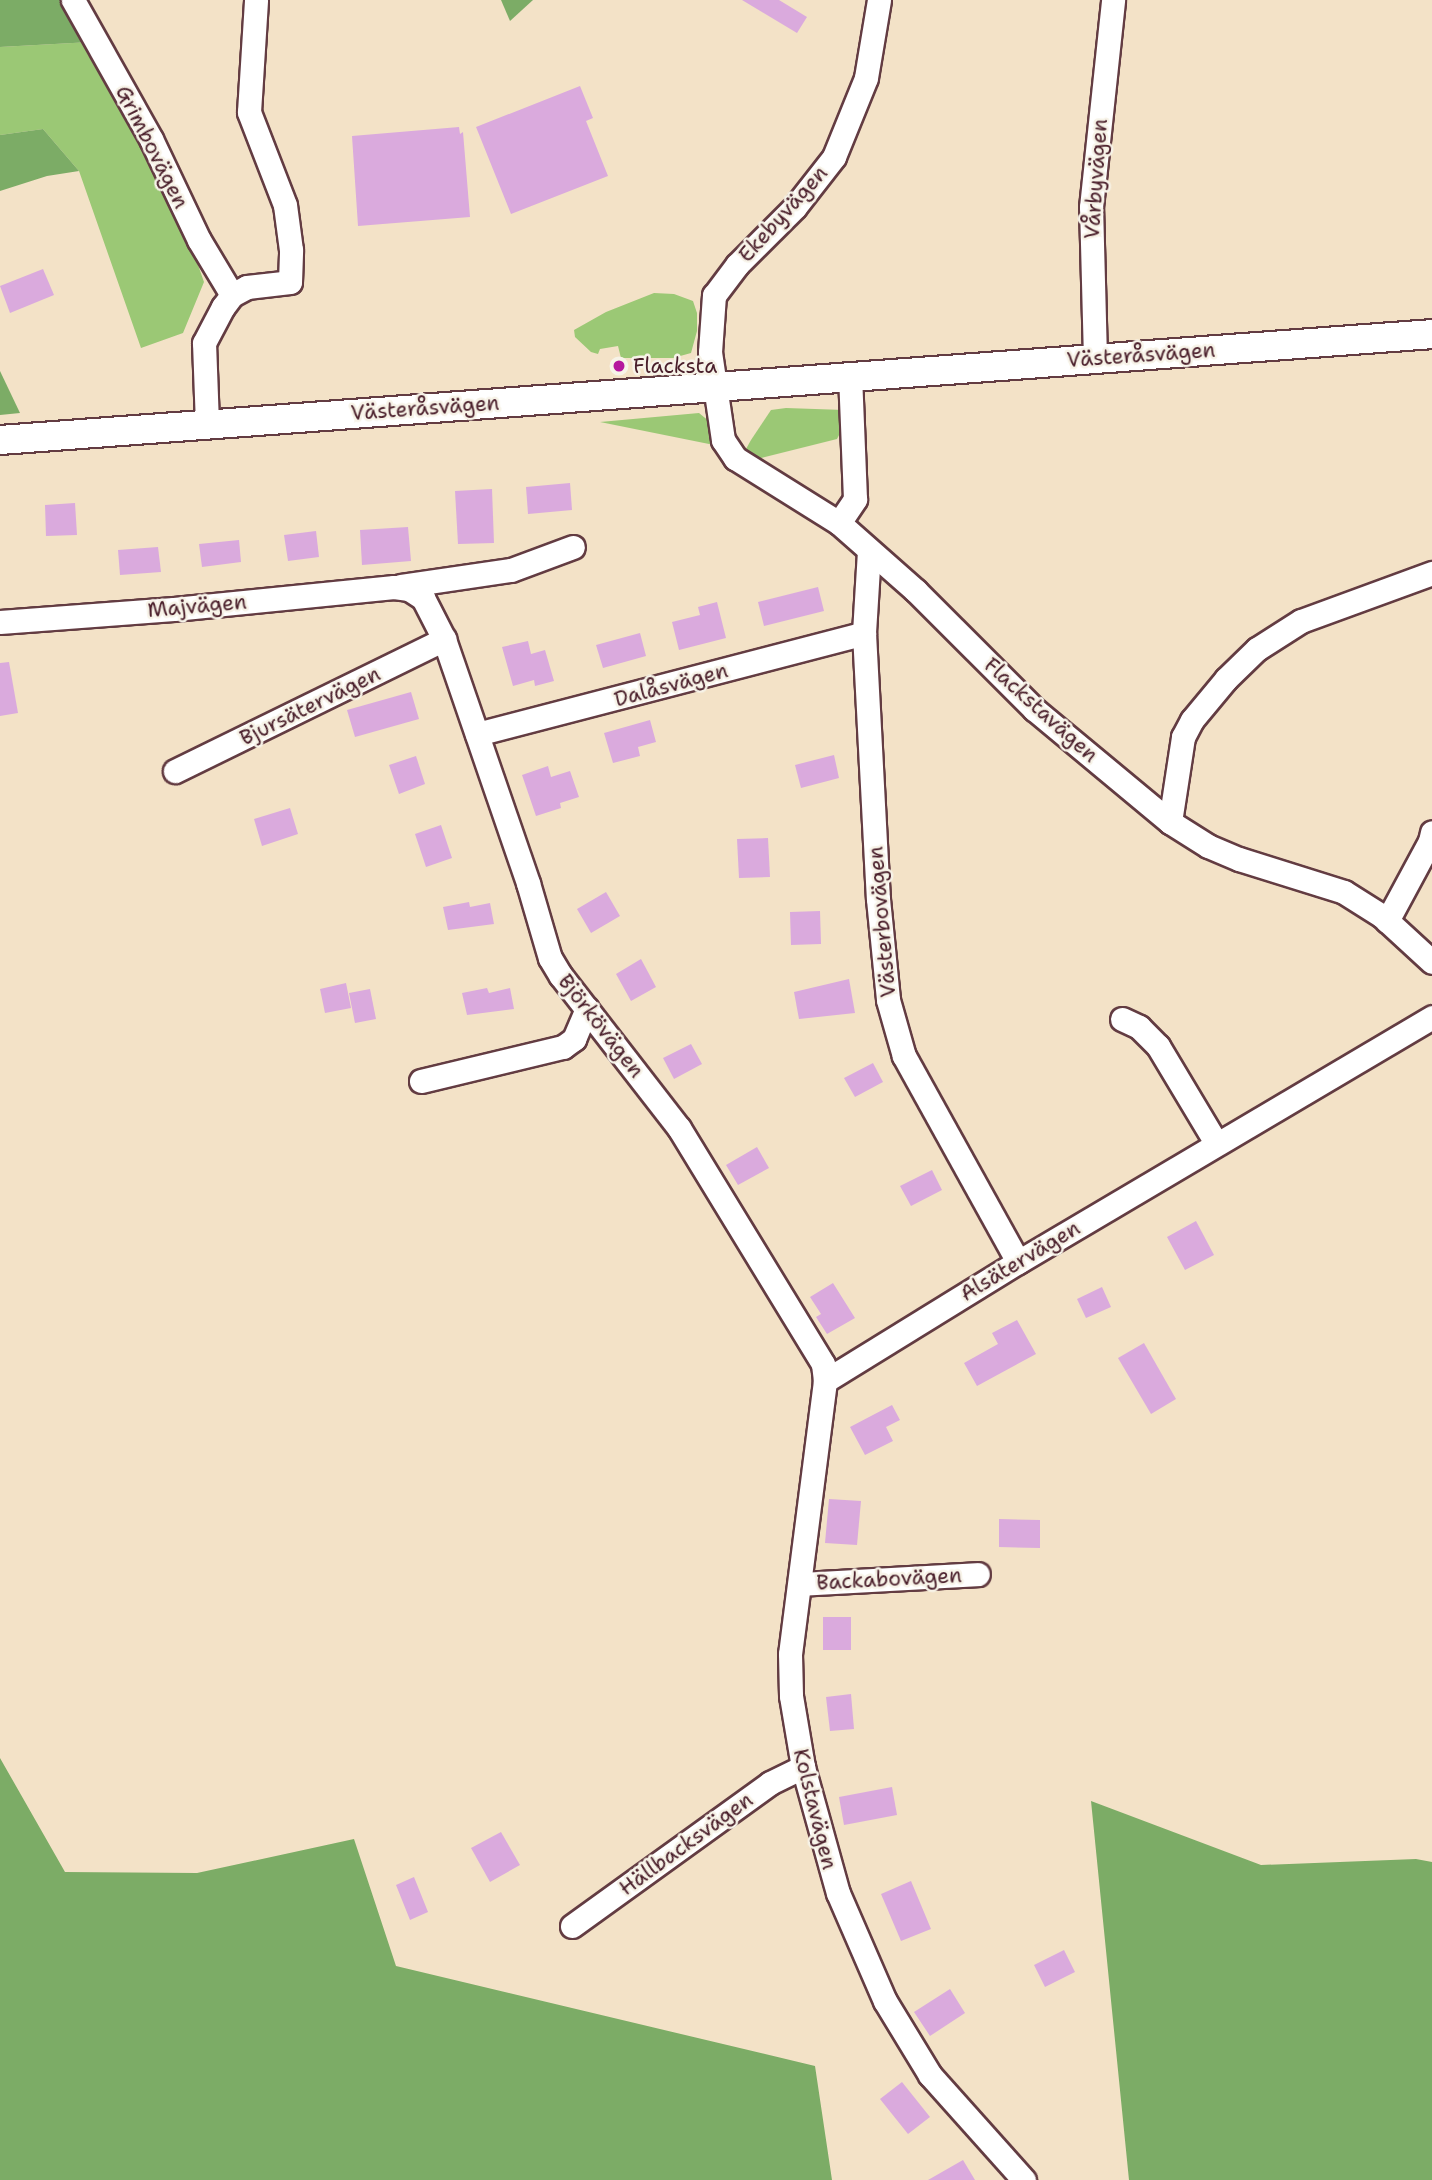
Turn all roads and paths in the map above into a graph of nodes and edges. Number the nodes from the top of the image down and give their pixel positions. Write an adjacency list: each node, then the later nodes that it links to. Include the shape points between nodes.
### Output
1 (73, 0): 5 (street, Grimbovägen)
2 (256, 0): 5 (street, via 249,112 285,205 290,282 247,287)
3 (879, 0): 9 (street, Ekebyvägen, via 866,78 834,157 714,295 710,352)
4 (1112, 0): 7 (street, Vårbyvägen, via 1091,207)
5 (232, 295): 10 (street, via 204,343)
6 (1432, 334): 7 (street, Västeråsvägen)
7 (1095, 358): 8 (street, Västeråsvägen)
8 (850, 376): 9 (street, Västeråsvägen); 12 (street, via 855,499)
9 (717, 387): 10 (street, Västeråsvägen); 12 (street, Flackstavägen, via 723,440 735,458)
10 (207, 424): 11 (street, Västeråsvägen)
11 (0, 440)
12 (839, 523): 14 (street, Flackstavägen)
13 (573, 547): 16 (street, Majvägen, via 511,570)
14 (869, 551): 18 (street, Västerbovägen); 22 (street, Flackstavägen, via 916,591 1034,709)
15 (1432, 573): 22 (street, via 1301,621 1257,649 1226,679 1183,737)
16 (394, 587): 17 (street, Majvägen); 19 (street, via 423,598)
17 (0, 622)
18 (864, 633): 20 (street, Dalåsvägen); 31 (street, Västerbovägen, via 877,899 888,1000 904,1056)
19 (444, 639): 20 (street, Björkövägen); 21 (street, Bjursätervägen)
20 (477, 734): 26 (street, Björkövägen, via 550,958)
21 (175, 771)
22 (1170, 822): 24 (street, Flackstavägen, via 1239,859 1344,892)
23 (1432, 832): 24 (street)
24 (1387, 921): 25 (street, Flackstavägen)
25 (1432, 962)
26 (587, 1009): 29 (street, via 574,1039 563,1046); 32 (street, Björkövägen, via 679,1128 823,1364)
27 (1432, 1017): 30 (street, Alsätervägen)
28 (1122, 1019): 30 (street, via 1139,1027 1158,1046)
29 (421, 1081)
30 (1216, 1143): 31 (street, Alsätervägen)
31 (1018, 1262): 32 (street, Alsätervägen)
32 (825, 1381): 34 (street, Kolstavägen)
33 (978, 1574): 34 (street, Backabovägen)
34 (800, 1584): 35 (street, Kolstavägen, via 789,1670)
35 (803, 1768): 36 (street, Hällbacksvägen, via 760,1791); 37 (street, Kolstavägen, via 838,1893 897,2023 930,2075)
36 (572, 1926)
37 (1024, 2180)

